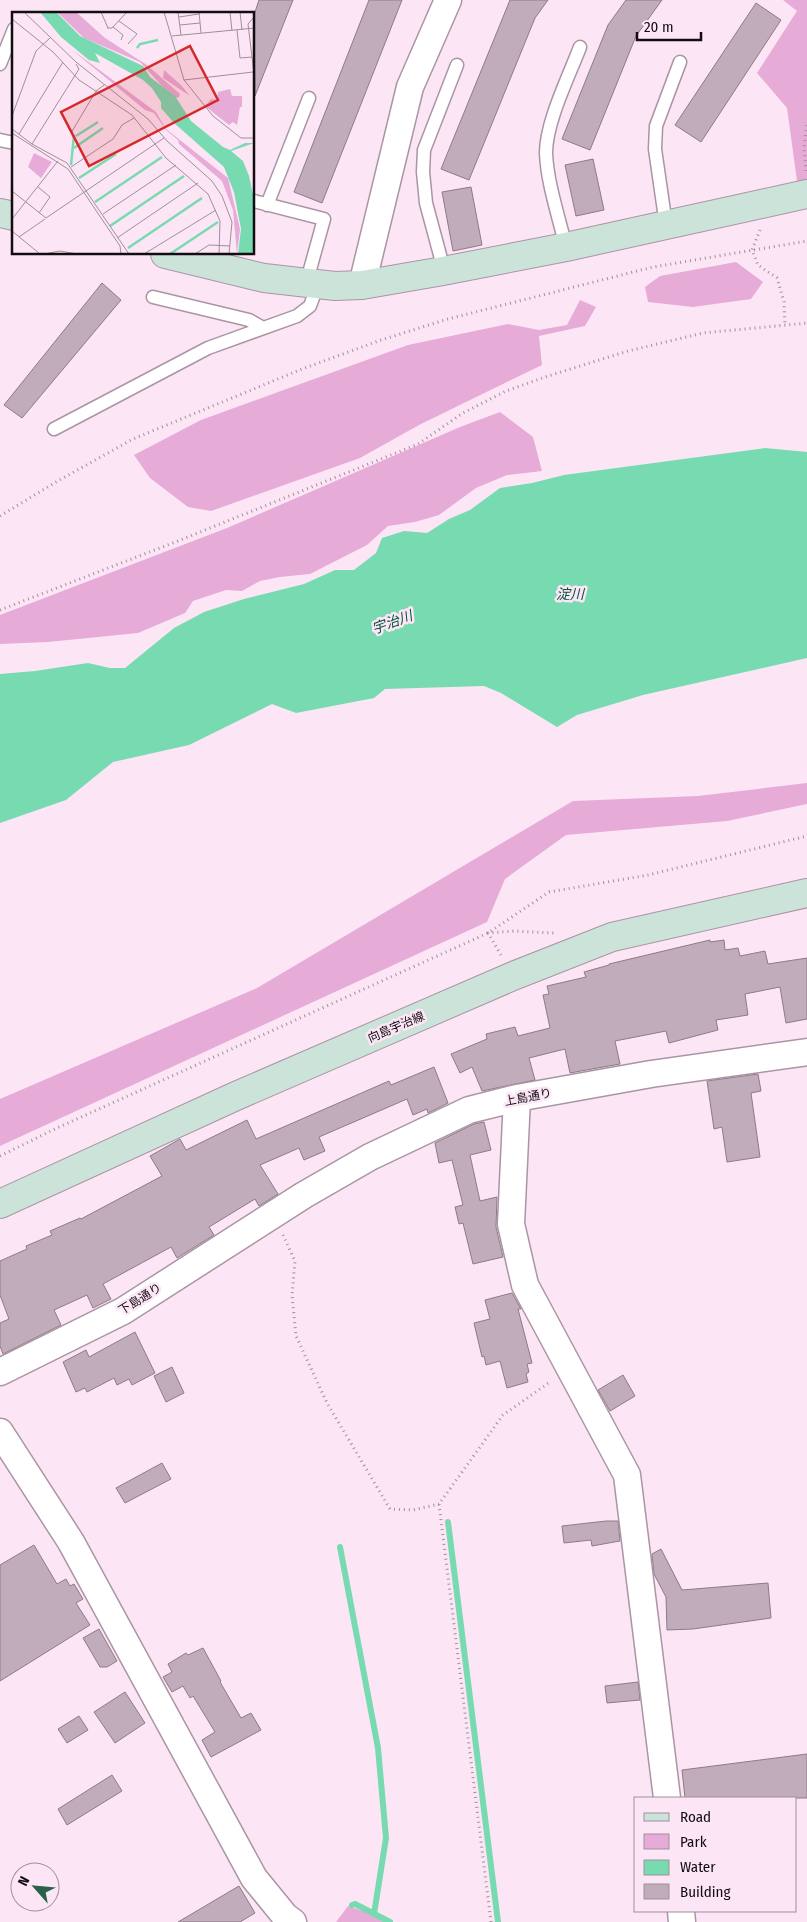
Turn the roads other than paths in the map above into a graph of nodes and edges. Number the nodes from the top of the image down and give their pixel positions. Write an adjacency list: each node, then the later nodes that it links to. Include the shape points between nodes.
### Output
1 (448, 0): 16 (street, via 410,87)
2 (12, 34): 5 (lane)
3 (580, 47): 12 (lane, via 552,120 546,152)
4 (680, 62): 11 (lane, via 656,126 654,149)
5 (0, 64)
6 (457, 65): 14 (lane, via 424,150 426,203)
7 (309, 98): 10 (lane)
8 (806, 186): 11 (main road, via 760,205)
9 (255, 201): 10 (lane)
10 (266, 204): 15 (lane, via 324,218)
11 (666, 225): 12 (main road)
12 (566, 247): 14 (main road)
13 (170, 255): 15 (main road, via 264,278)
14 (443, 272): 16 (main road)
15 (312, 284): 16 (main road); 18 (lane, via 310,306 296,316)
16 (362, 285)
17 (153, 297): 18 (lane, via 249,320)
18 (263, 328): 19 (lane, via 208,348)
19 (54, 429)
20 (807, 894): 23 (main road, 向島宇治線, via 612,937 513,976 245,1092)
21 (807, 1052): 22 (street, 上島通り, via 652,1074)
22 (517, 1098): 24 (street, 上島通り, via 468,1110 370,1157); 27 (street, via 511,1224 525,1285 627,1475)
23 (0, 1204)
24 (272, 1214): 25 (street, 下島通り, via 123,1310)
25 (0, 1372)
26 (0, 1432): 28 (street, via 71,1542 254,1878)
27 (667, 1797)
28 (293, 1922)

